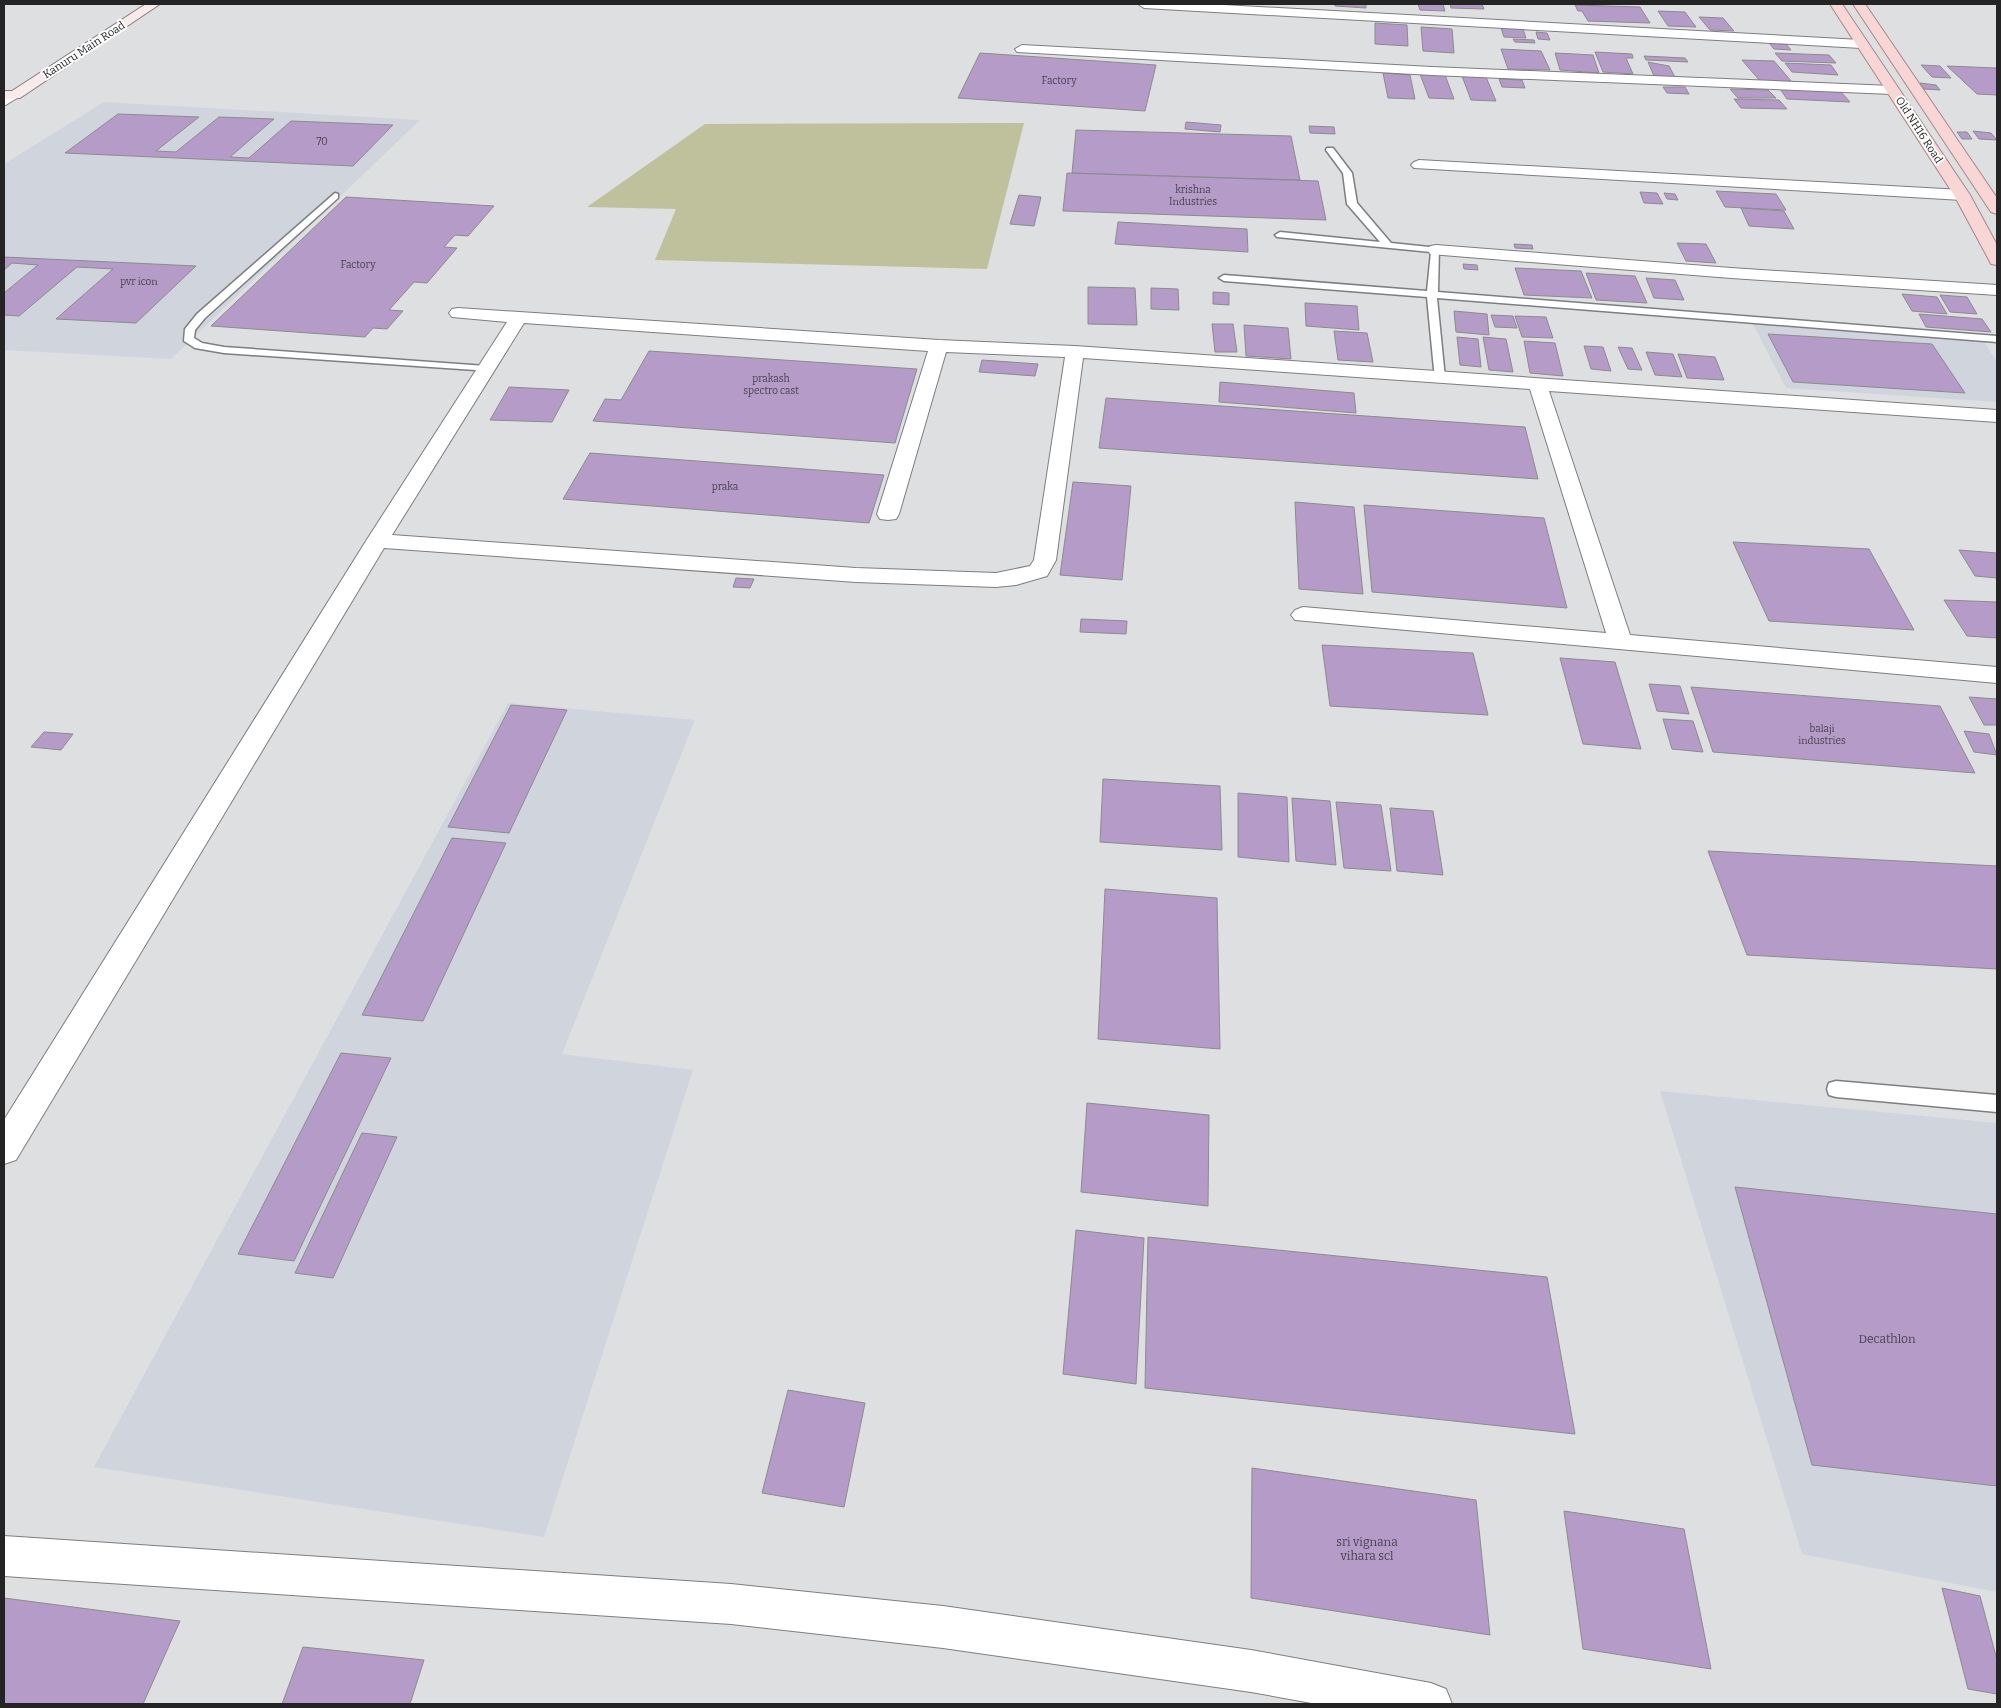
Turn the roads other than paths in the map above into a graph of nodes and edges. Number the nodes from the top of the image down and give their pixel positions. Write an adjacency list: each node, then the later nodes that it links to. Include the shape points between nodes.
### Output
1 (154, 4): 8 (main road, Kanuru Main Road)
2 (1144, 4): 5 (street)
3 (1836, 4): 5 (main road, Old NH16 Road)
4 (1859, 4): 13 (main road, Old NH16 Road)
5 (1861, 44): 7 (main road, Old NH16 Road)
6 (1022, 49): 7 (street, via 1432,71)
7 (1892, 90): 11 (main road, Old NH16 Road)
8 (8, 98)
9 (1330, 150): 15 (lane, via 1347,172 1352,204)
10 (1419, 165): 11 (street)
11 (1962, 195): 17 (main road, Old NH16 Road)
12 (335, 196): 26 (lane, via 201,316 190,329 188,339 200,346 224,350)
13 (1997, 209)
14 (1280, 234): 15 (lane)
15 (1387, 244): 16 (lane)
16 (1436, 250): 19 (street); 20 (lane)
17 (1997, 260)
18 (1224, 278): 20 (lane)
19 (1997, 290)
20 (1432, 296): 23 (lane); 27 (lane)
21 (458, 313): 22 (street)
22 (518, 317): 24 (street); 26 (street)
23 (1997, 339)
24 (939, 346): 25 (street); 30 (street)
25 (1075, 352): 27 (street); 31 (street, via 1045,560 1039,571 1028,575 996,580 856,576)
26 (486, 369): 31 (street)
27 (1439, 378): 28 (street)
28 (1538, 384): 29 (street); 33 (street)
29 (1997, 416)
30 (888, 514)
31 (378, 541): 37 (street)
32 (1303, 615): 33 (street)
33 (1621, 642): 34 (street)
34 (1997, 675)
35 (1836, 1089): 36 (lane)
36 (1997, 1104)
37 (4, 1148)
38 (4, 1556): 39 (street, via 731,1604 943,1627 1251,1670)
39 (1431, 1704)

